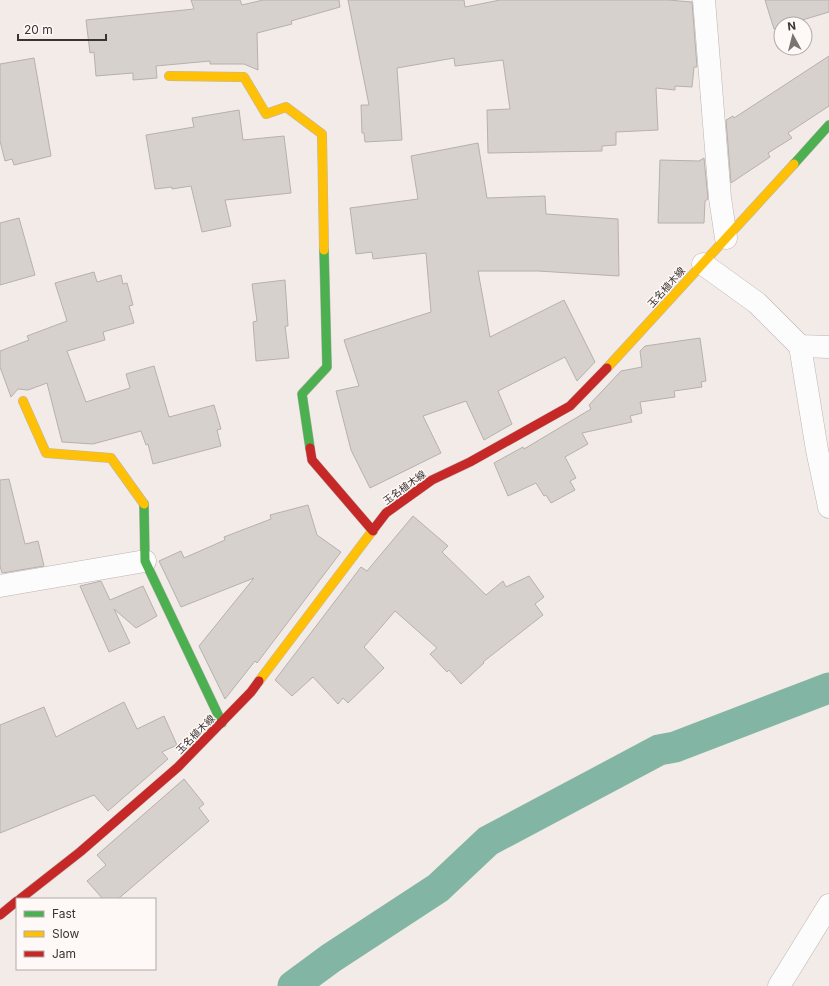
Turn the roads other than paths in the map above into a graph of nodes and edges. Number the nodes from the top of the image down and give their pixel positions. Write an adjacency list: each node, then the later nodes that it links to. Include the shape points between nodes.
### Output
1 (704, 0): 4 (street, via 720,198)
2 (169, 76): 10 (main road, via 244,77 266,114 286,107 322,134 327,367 302,394 312,460)
3 (829, 125): 4 (main road, 玉名植木線)
4 (726, 238): 5 (main road, 玉名植木線)
5 (703, 264): 6 (street, via 757,303); 10 (main road, 玉名植木線, via 570,406 470,462 432,480 386,513)
6 (800, 346): 7 (street); 9 (street)
7 (829, 347)
8 (23, 401): 11 (main road, via 46,453 111,458 115,463 144,503)
9 (829, 507)
10 (373, 531): 13 (main road, 玉名植木線, via 251,692)
11 (145, 561): 12 (street); 13 (main road)
12 (0, 586)
13 (222, 723): 14 (main road, 玉名植木線, via 178,767 80,852)
14 (21, 898)
15 (16, 902): 17 (main road)
16 (829, 905): 18 (street)
17 (0, 915)
18 (779, 986)

